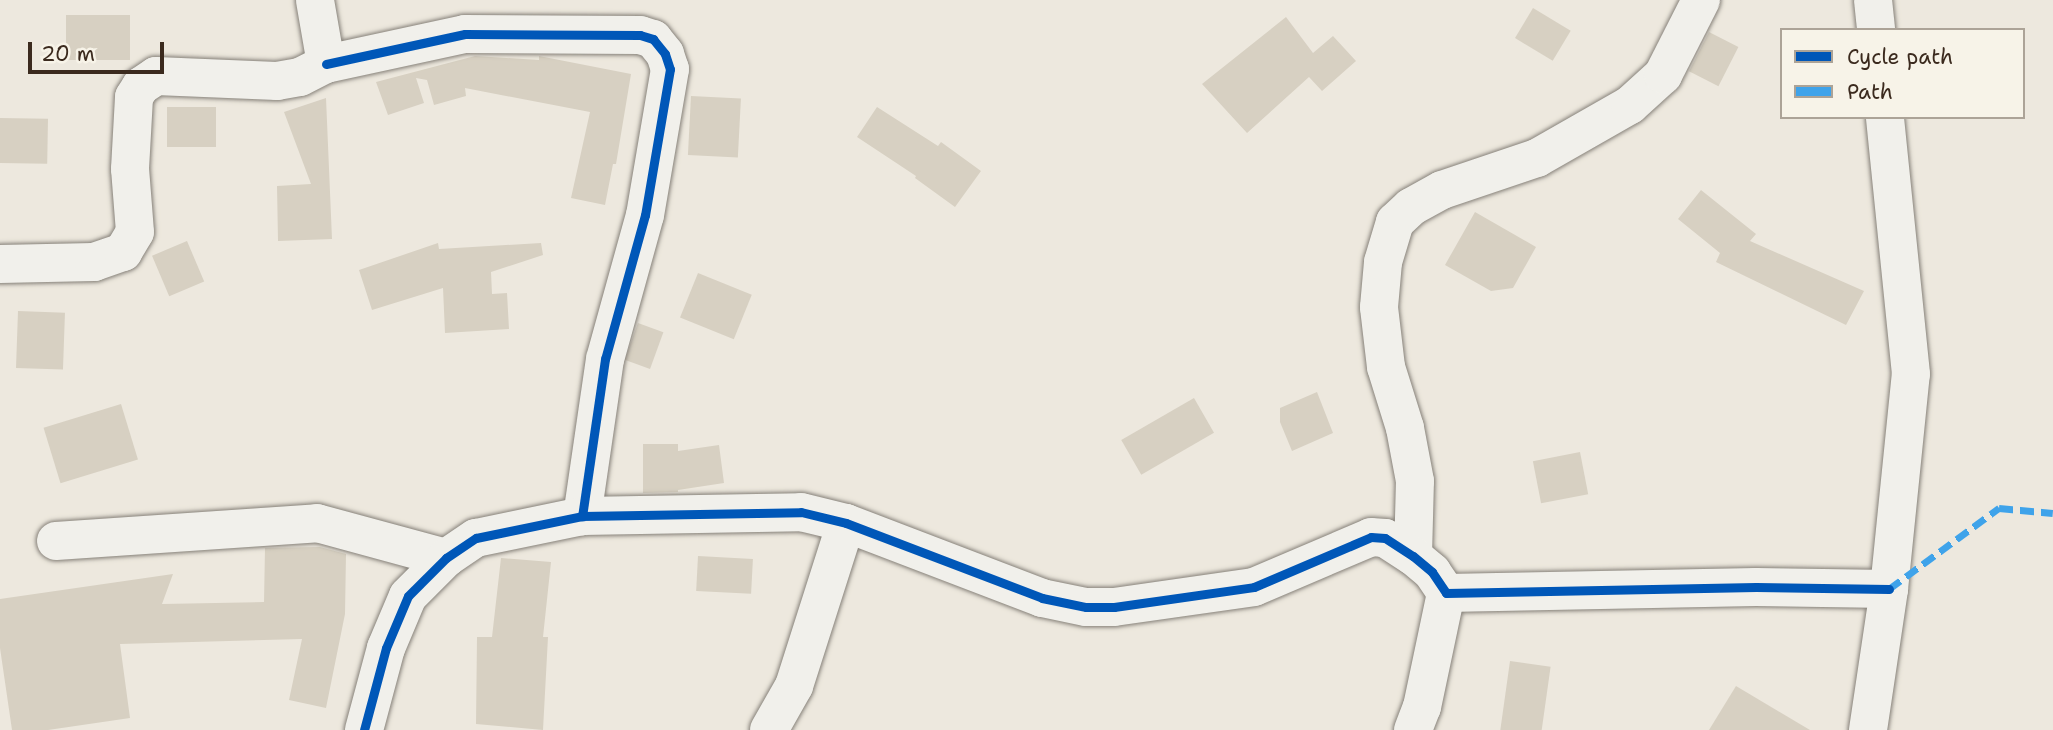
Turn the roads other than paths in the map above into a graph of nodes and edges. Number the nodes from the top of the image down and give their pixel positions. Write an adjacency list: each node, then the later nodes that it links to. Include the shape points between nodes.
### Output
1 (315, 0): 5 (street)
2 (1700, 0): 11 (street, via 1663,75 1630,105 1537,158 1442,190 1395,222 1383,262 1379,307 1386,367 1415,481)
3 (1873, 0): 4 (street)
4 (1876, 28)
5 (326, 64): 7 (street, via 300,77 277,81 156,76 134,97 130,169 135,232 123,251 94,262); 8 (street, via 476,33 640,35 653,39 665,54 670,69 645,215 605,359)
6 (1885, 119): 13 (street, via 1911,374)
7 (0, 264)
8 (582, 516): 9 (street, via 801,512); 12 (street, via 476,538)
9 (846, 523): 11 (street, via 1042,598 1086,607 1254,587 1371,537 1385,538); 16 (street, via 794,686)
10 (56, 541): 12 (street, via 317,523)
11 (1413, 556): 14 (street, via 1432,572)
12 (446, 558): 15 (street, via 408,596 386,648)
13 (1889, 589): 14 (street); 18 (street)
14 (1446, 593): 17 (street)
15 (364, 730)
16 (769, 730)
17 (1413, 730)
18 (1868, 730)

